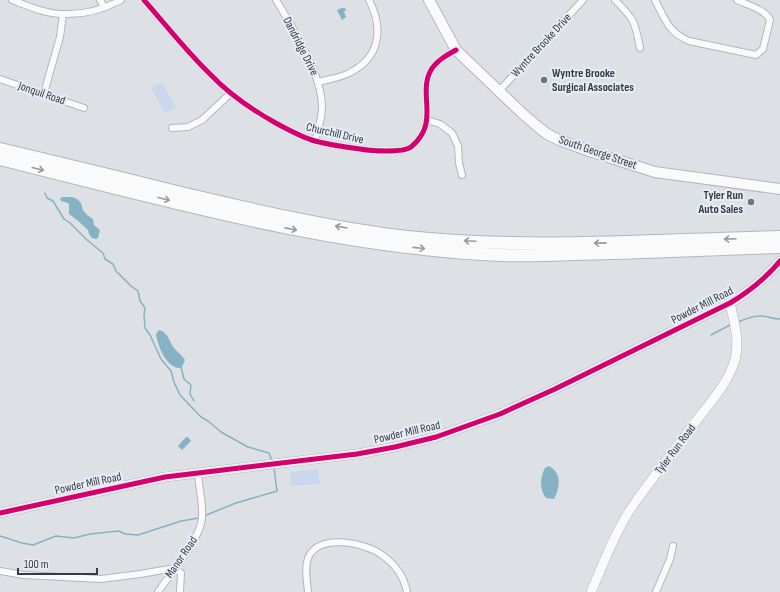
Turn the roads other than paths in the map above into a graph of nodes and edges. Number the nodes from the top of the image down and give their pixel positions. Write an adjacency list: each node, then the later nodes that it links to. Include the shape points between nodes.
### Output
1 (12, 0): 13 (street)
2 (100, 0): 12 (street)
3 (121, 0): 12 (street)
4 (144, 0): 20 (street, Churchill Drive)
5 (276, 0): 17 (street, Dandridge Drive)
6 (369, 0): 17 (street, via 378,27 373,53 364,64 348,74)
7 (429, 0): 15 (main road, South George Street)
8 (583, 0): 18 (street, Wyntre Brooke Drive)
9 (614, 0): 14 (street, via 633,20)
10 (655, 0): 11 (street, via 670,28 680,37 756,55 763,49 770,20 763,12)
11 (737, 0)
12 (104, 7): 13 (street)
13 (62, 14): 19 (street, via 60,37)
14 (640, 48)
15 (456, 50): 18 (main road, South George Street); 22 (street, Churchill Drive, via 441,58 431,70 427,84)
16 (0, 79): 19 (street, Jonquil Road)
17 (319, 82): 24 (street, Dandridge Drive, via 321,123)
18 (499, 91): 28 (main road, South George Street, via 548,134 592,152 655,172)
19 (44, 93): 21 (street, Jonquil Road)
20 (231, 94): 23 (street, via 202,120 188,126); 24 (street, Churchill Drive, via 261,115)
21 (84, 108)
22 (427, 120): 24 (street, Churchill Drive, via 410,148 392,151 369,150); 27 (street, via 440,124 452,133 458,146)
23 (172, 128)
24 (315, 141)
25 (0, 149): 29 (highway, one-way to 25, via 526,244 407,237 255,211)
26 (0, 159): 29 (highway, one-way to 29, via 263,224 413,247 503,255 621,253)
27 (462, 174)
28 (780, 189)
29 (772, 240): 30 (highway)
30 (780, 247)
31 (780, 261): 32 (street, Powder Mill Road, via 769,275)
32 (730, 303): 33 (street, Powder Mill Road, via 555,389 500,414 436,437 357,454); 42 (street, Tyler Run Road, via 737,344 731,369 720,389 626,516)
33 (198, 474): 34 (street, Powder Mill Road, via 142,481); 36 (street, Manor Road, via 201,526)
34 (0, 513)
35 (673, 546): 43 (street)
36 (175, 568): 37 (street, via 101,579 24,575); 38 (street, Manor Road); 39 (street, via 181,573)
37 (0, 571)
38 (158, 592)
39 (180, 592)
40 (308, 592): 41 (street, via 308,559 313,550 331,543 362,546 382,555 395,567 406,584)
41 (407, 592)
42 (591, 592)
43 (656, 592)

